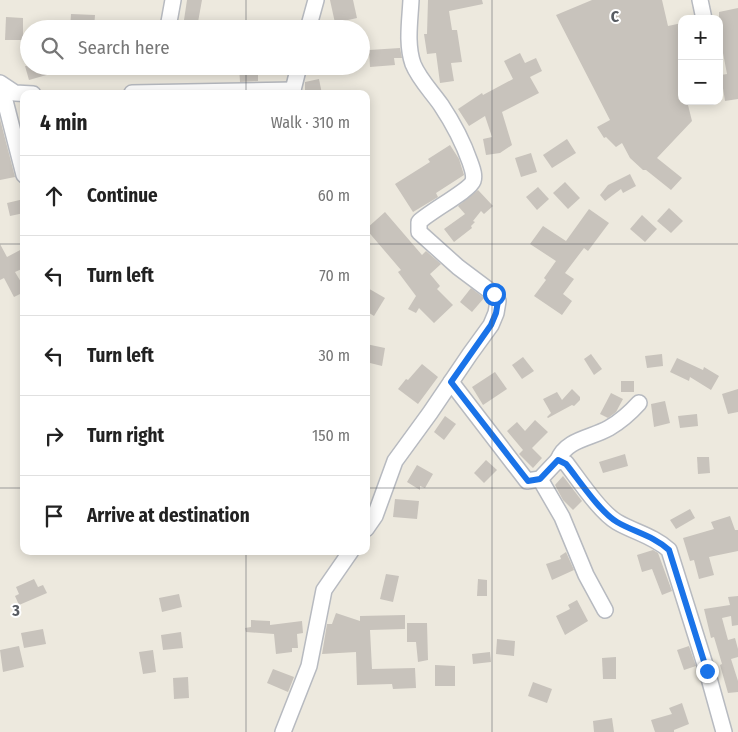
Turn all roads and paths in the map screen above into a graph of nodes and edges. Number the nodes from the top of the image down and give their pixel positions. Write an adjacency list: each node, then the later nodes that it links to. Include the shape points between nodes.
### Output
1 (173, 0): 6 (street)
2 (316, 0): 7 (street)
3 (411, 0): 13 (street, via 409,40 412,63 463,143 474,178 469,186 427,214 419,222 419,232 494,294 498,301 491,325)
4 (700, 0): 5 (street)
5 (703, 15)
6 (169, 20)
7 (310, 20)
8 (297, 75): 10 (street)
9 (1, 84): 11 (street); 12 (street)
10 (293, 90)
11 (20, 93)
12 (20, 158)
13 (451, 382): 16 (street, via 528,481); 17 (street, via 395,461)
14 (639, 403): 15 (street, via 627,417 608,429 562,451)
15 (558, 460): 16 (street); 21 (street, via 566,464 616,522 661,542 669,550)
16 (540, 479): 19 (street, via 562,517 586,575)
17 (370, 523)
18 (348, 555): 20 (street, via 324,590 309,666)
19 (605, 610)
20 (283, 732)
21 (724, 732)

